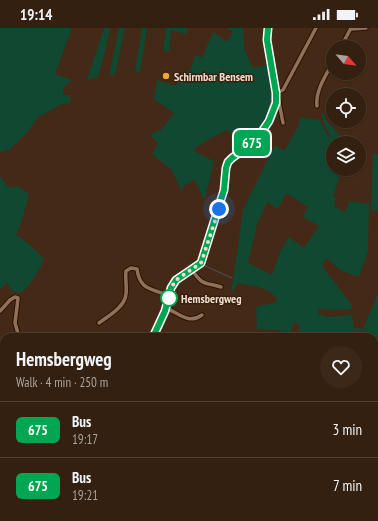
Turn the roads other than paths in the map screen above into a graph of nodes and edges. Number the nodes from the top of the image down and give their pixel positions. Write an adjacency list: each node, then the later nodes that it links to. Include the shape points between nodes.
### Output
1 (268, 28): 7 (street, via 267,40)
2 (316, 28): 7 (street, via 283,90)
3 (351, 28): 4 (street); 5 (street)
4 (366, 28)
5 (345, 40)
6 (326, 76): 8 (street, via 316,100)
7 (276, 93): 9 (street); 10 (street, via 276,103 261,133 227,164 224,190 205,252 201,263)
8 (317, 106)
9 (284, 123)
10 (192, 270): 11 (street, via 199,281); 12 (street, via 176,280)
11 (222, 287)
12 (169, 296): 13 (street); 16 (street, via 145,287 139,279 137,269 131,268 126,272 124,301)
13 (166, 308): 15 (street, via 189,320); 18 (street)
14 (0, 311): 17 (street, via 10,300 18,298 15,323)
15 (202, 315)
16 (99, 323)
17 (18, 333)
18 (155, 333)

